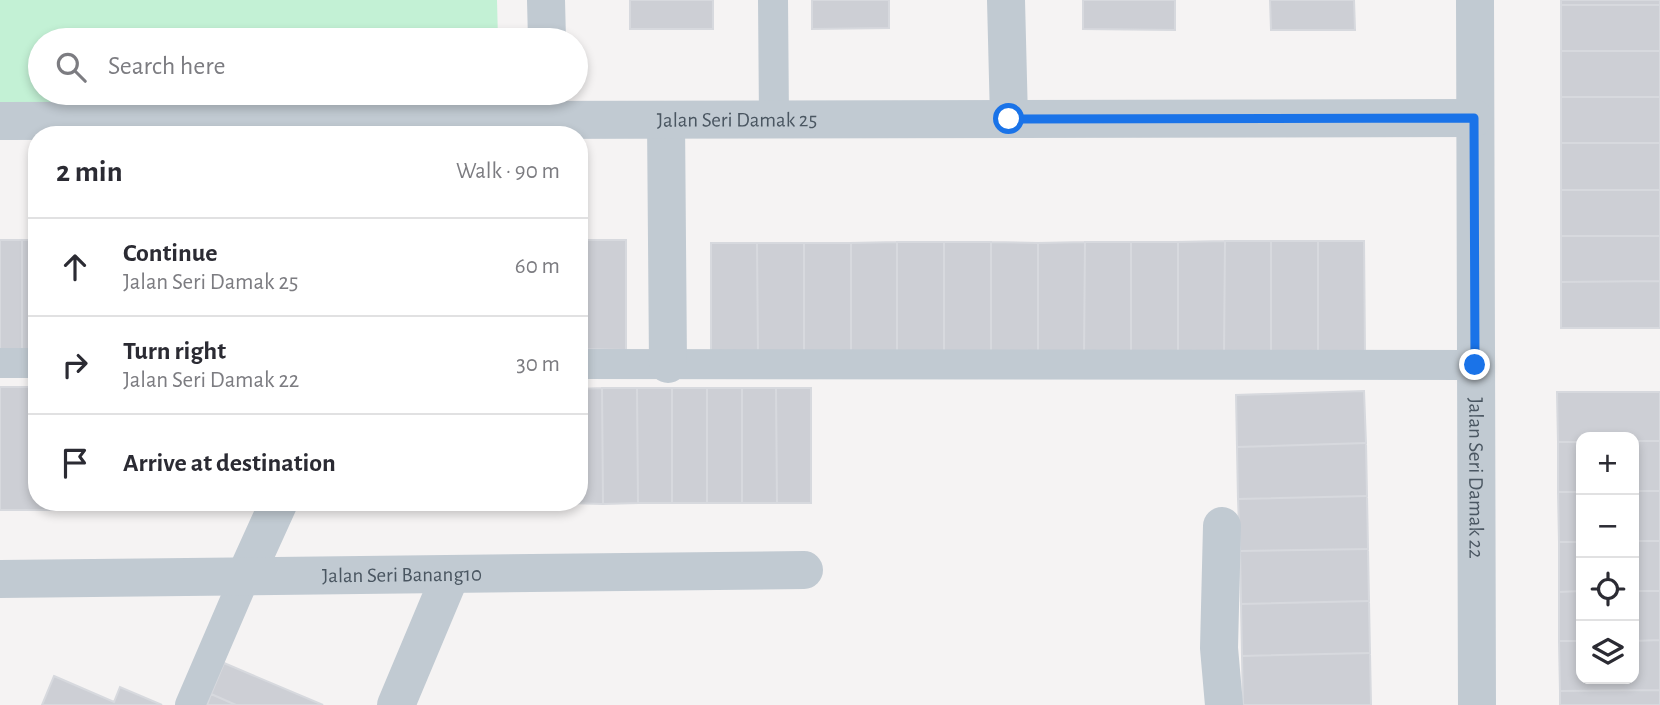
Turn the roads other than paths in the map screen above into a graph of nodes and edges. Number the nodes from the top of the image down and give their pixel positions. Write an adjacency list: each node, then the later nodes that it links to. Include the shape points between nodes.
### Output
1 (546, 0): 5 (street)
2 (772, 0): 10 (lane)
3 (1006, 0): 8 (street)
4 (1475, 0): 7 (street, Jalan Seri Damak 22)
5 (547, 28)
6 (549, 106): 9 (street, Jalan Seri Damak 25); 11 (street, Jalan Seri Damak 25)
7 (1474, 118): 8 (street, Jalan Seri Damak 25); 16 (street, Jalan Seri Damak 22)
8 (1009, 119): 10 (street, Jalan Seri Damak 25)
9 (666, 120): 10 (street, Jalan Seri Damak 25); 15 (street)
10 (774, 120)
11 (0, 121)
12 (0, 363): 13 (lane)
13 (28, 363)
14 (588, 364): 15 (lane)
15 (668, 364): 16 (lane)
16 (1475, 365): 26 (street, Jalan Seri Damak 22)
17 (275, 511): 21 (street)
18 (1222, 526): 25 (street, via 1219,648)
19 (804, 570): 20 (street, Jalan Seri Banang10)
20 (451, 574): 21 (street, Jalan Seri Banang10); 24 (street)
21 (245, 577): 22 (street, Jalan Seri Banang10); 23 (lane)
22 (0, 579)
23 (190, 705)
24 (396, 705)
25 (1224, 705)
26 (1477, 705)

